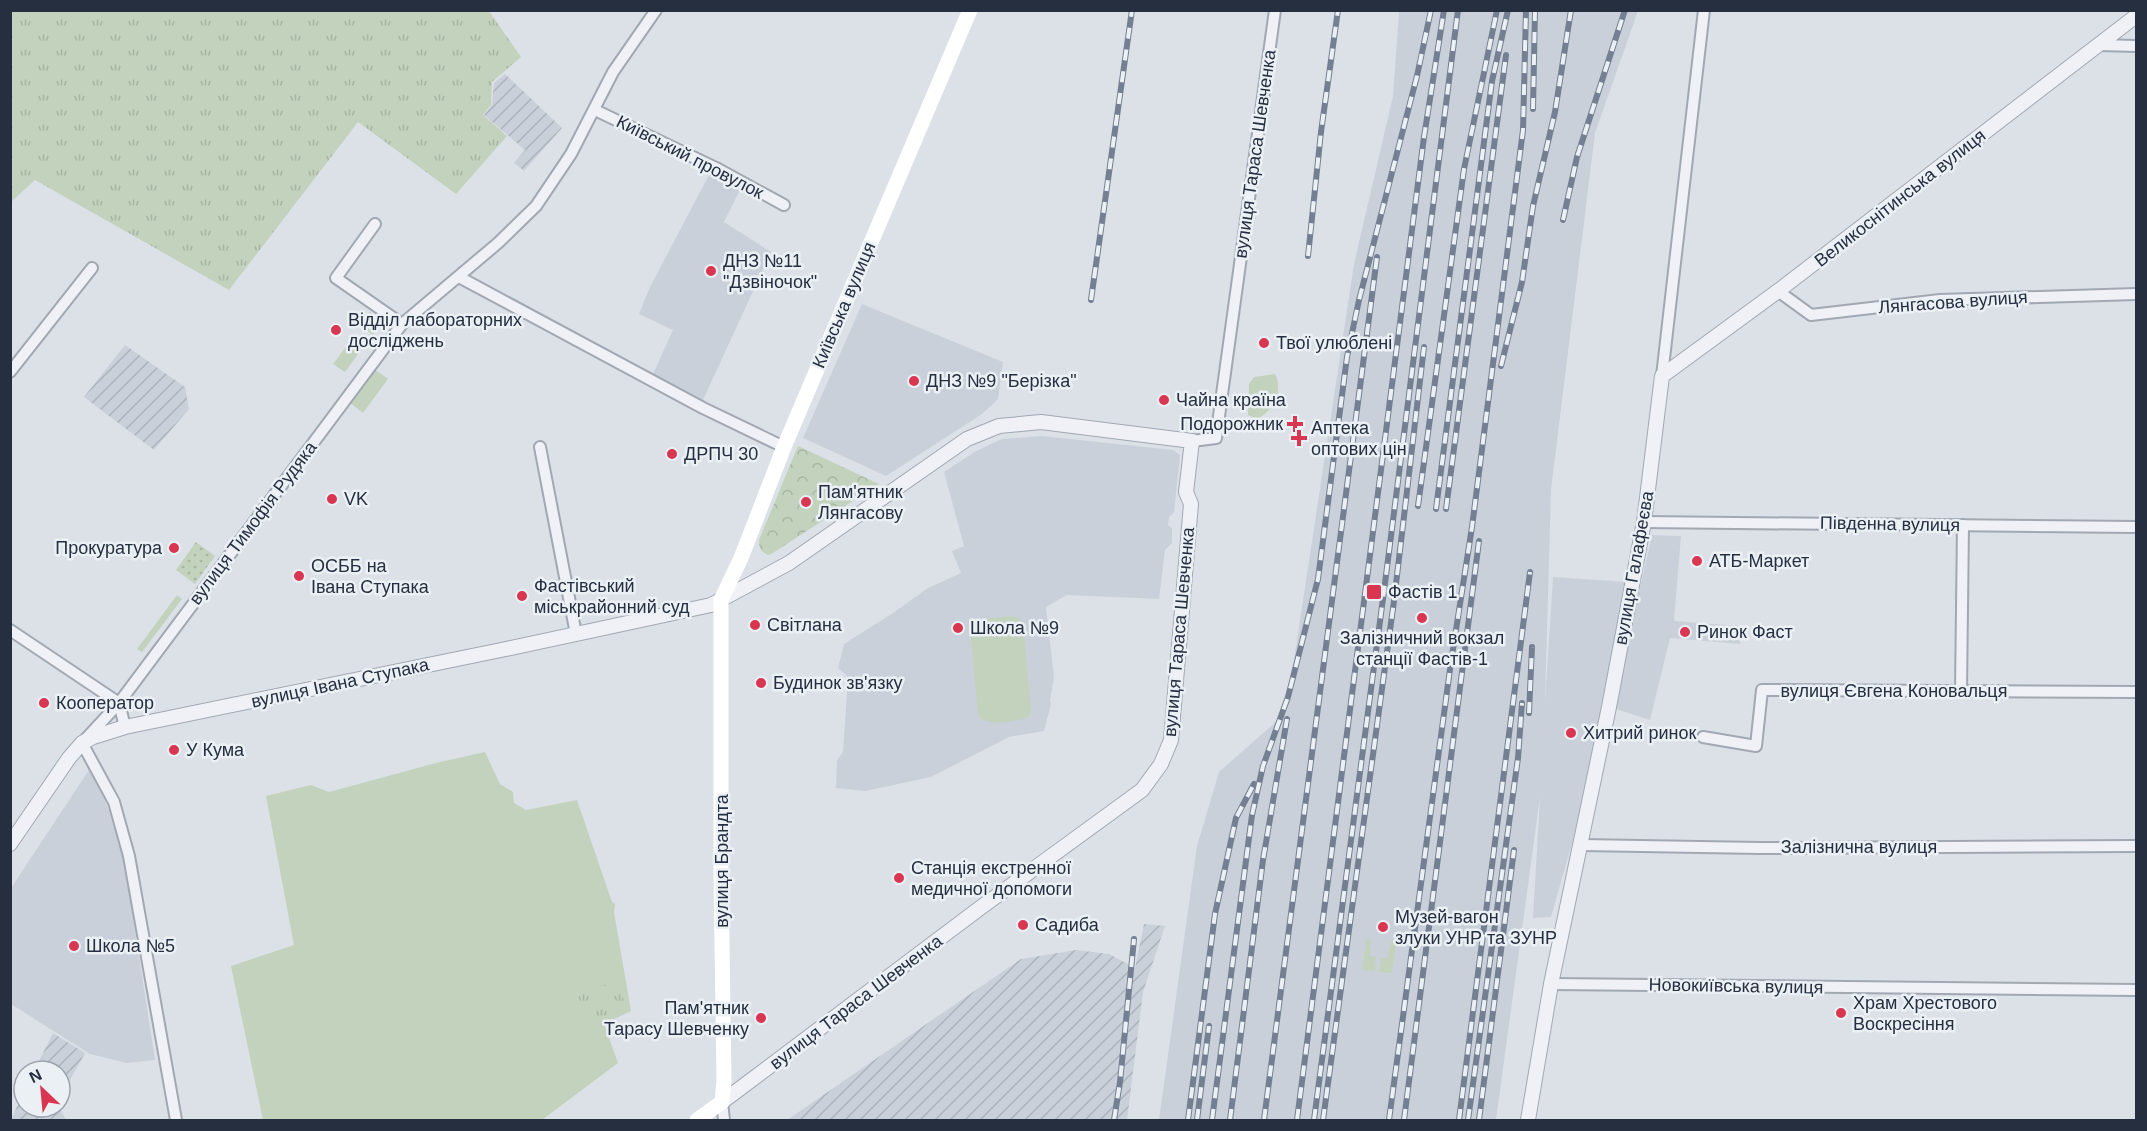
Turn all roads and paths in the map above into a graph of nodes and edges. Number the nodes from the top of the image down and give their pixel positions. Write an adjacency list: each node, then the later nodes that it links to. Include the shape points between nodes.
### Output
1 (656, 10): 8 (street, вулиця Тимофія Рудяка, via 613,72)
2 (970, 10): 20 (main road, Київська вулиця)
3 (1275, 10): 18 (street, вулиця Тараса Шевченка, via 1216,438)
4 (1704, 10): 17 (street, вулиця Галафеєва)
5 (2136, 16): 6 (street, Великоснітинська вулиця)
6 (2099, 45): 7 (street); 13 (street, Великоснітинська вулиця)
7 (2136, 46)
8 (595, 110): 9 (street, Київський провулок); 12 (street, вулиця Тимофія Рудяка, via 572,154 536,206)
9 (784, 205)
10 (375, 224): 15 (street, via 336,278)
11 (92, 268): 16 (street)
12 (459, 277): 15 (street, вулиця Тимофія Рудяка); 20 (street)
13 (1778, 291): 14 (street, Лянгасова вулиця, via 1811,315 1940,300); 17 (street, Великоснітинська вулиця)
14 (2136, 294)
15 (402, 324): 29 (street, вулиця Тимофія Рудяка)
16 (10, 372)
17 (1662, 376): 21 (street, вулиця Галафеєва)
18 (1192, 441): 24 (street, вулиця Івана Ступака, via 1041,422 999,426 967,439 789,564); 38 (street, вулиця Тараса Шевченка, via 1186,492 1191,504 1171,740 1161,764 1142,790)
19 (540, 447): 26 (street)
20 (783, 447): 24 (main road, Київська вулиця)
21 (1644, 522): 22 (street, Південна вулиця); 34 (street, вулиця Галафеєва)
22 (1963, 525): 23 (street, Південна вулиця); 27 (street)
23 (2136, 527)
24 (721, 600): 26 (street, вулиця Івана Ступака); 38 (main road, вулиця Брандта)
25 (10, 630): 29 (street)
26 (576, 634): 30 (street, вулиця Івана Ступака)
27 (1961, 691): 28 (street, вулиця Євгена Коновальця); 31 (street, вулиця Євгена Коновальця, via 1762,690 1756,746)
28 (2136, 692)
29 (120, 703): 30 (street); 32 (street, вулиця Тимофія Рудяка)
30 (125, 727): 32 (street, вулиця Івана Ступака)
31 (1703, 737)
32 (82, 743): 33 (street, вулиця Івана Ступака); 39 (street, via 114,802 129,856)
33 (10, 844)
34 (1581, 845): 35 (street, Залізнична вулиця); 36 (street, вулиця Галафеєва)
35 (2136, 846)
36 (1551, 984): 37 (street, Новокиївська вулиця); 42 (street, вулиця Галафеєва)
37 (2136, 990)
38 (722, 1102): 40 (main road, вулиця Тараса Шевченка); 41 (street, вулиця Брандта)
39 (176, 1120)
40 (697, 1120)
41 (724, 1120)
42 (1528, 1120)

